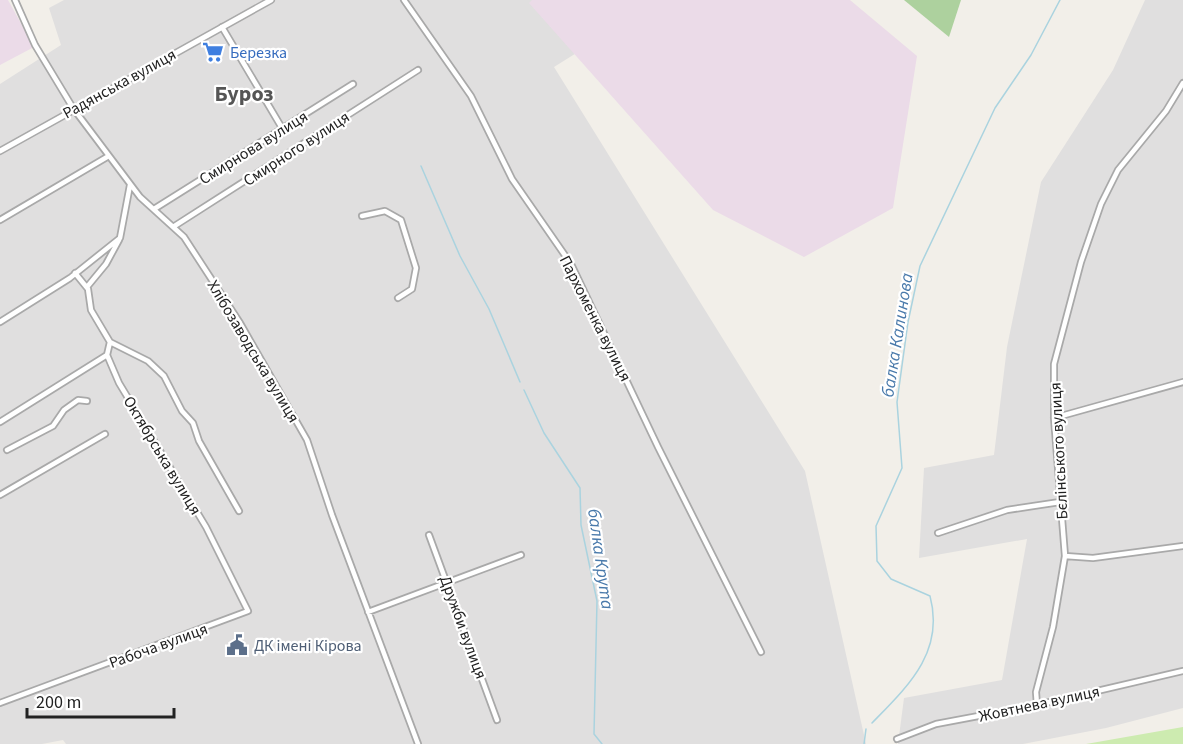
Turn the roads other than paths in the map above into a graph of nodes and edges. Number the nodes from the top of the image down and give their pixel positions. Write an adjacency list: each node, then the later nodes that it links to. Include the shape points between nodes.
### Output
1 (15, 0): 8 (street, Хлібозаводська вулиця, via 35,45)
2 (271, 0): 4 (street, Радянська вулиця)
3 (405, 0): 41 (street, Пархоменка вулиця, via 471,96 512,179 571,264)
4 (222, 27): 8 (street, Радянська вулиця); 9 (street)
5 (418, 70): 16 (street, Смирного вулиця)
6 (1183, 82): 26 (street, Бєлінського вулиця, via 1166,111 1118,170 1101,204 1054,364)
7 (353, 84): 9 (street, Смирнова вулиця)
8 (73, 108): 10 (street, Радянська вулиця); 11 (street, Хлібозаводська вулиця)
9 (282, 128): 13 (street, Смирнова вулиця)
10 (0, 151)
11 (107, 157): 12 (street, Хлібозаводська вулиця); 15 (street)
12 (130, 185): 13 (street, Хлібозаводська вулиця); 17 (street)
13 (154, 209): 16 (street, Хлібозаводська вулиця)
14 (363, 216): 20 (street, via 385,211 401,220 416,268 412,289)
15 (0, 220)
16 (173, 227): 40 (street, Хлібозаводська вулиця, via 184,237 240,323 307,440)
17 (120, 238): 18 (street); 19 (street)
18 (75, 273): 19 (street); 21 (street)
19 (87, 287): 22 (street, via 91,310)
20 (398, 298)
21 (0, 322)
22 (110, 342): 23 (street); 32 (street, via 148,362 164,376)
23 (107, 355): 27 (street); 39 (street, Октябрська вулиця, via 206,527)
24 (1183, 382): 26 (street)
25 (87, 401): 29 (street, via 78,400 64,410 53,426)
26 (1054, 418): 31 (street, Бєлінського вулиця)
27 (0, 422)
28 (105, 434): 30 (street)
29 (8, 450)
30 (0, 495)
31 (1060, 502): 33 (street, via 1007,510); 37 (street, Бєлінського вулиця)
32 (238, 511)
33 (938, 533)
34 (429, 535): 38 (street, Дружби вулиця)
35 (1183, 546): 37 (street, via 1093,558)
36 (521, 555): 38 (street)
37 (1065, 556): 44 (street, Бєлінського вулиця, via 1053,627 1036,692)
38 (447, 583): 40 (street); 45 (street, Дружби вулиця)
39 (248, 611): 43 (street, Рабоча вулиця)
40 (368, 612): 47 (street, Хлібозаводська вулиця)
41 (761, 652)
42 (1183, 671): 44 (street, Жовтнева вулиця)
43 (0, 703)
44 (1037, 705): 46 (street, Жовтнева вулиця, via 936,724)
45 (497, 720)
46 (897, 739)
47 (418, 744)

